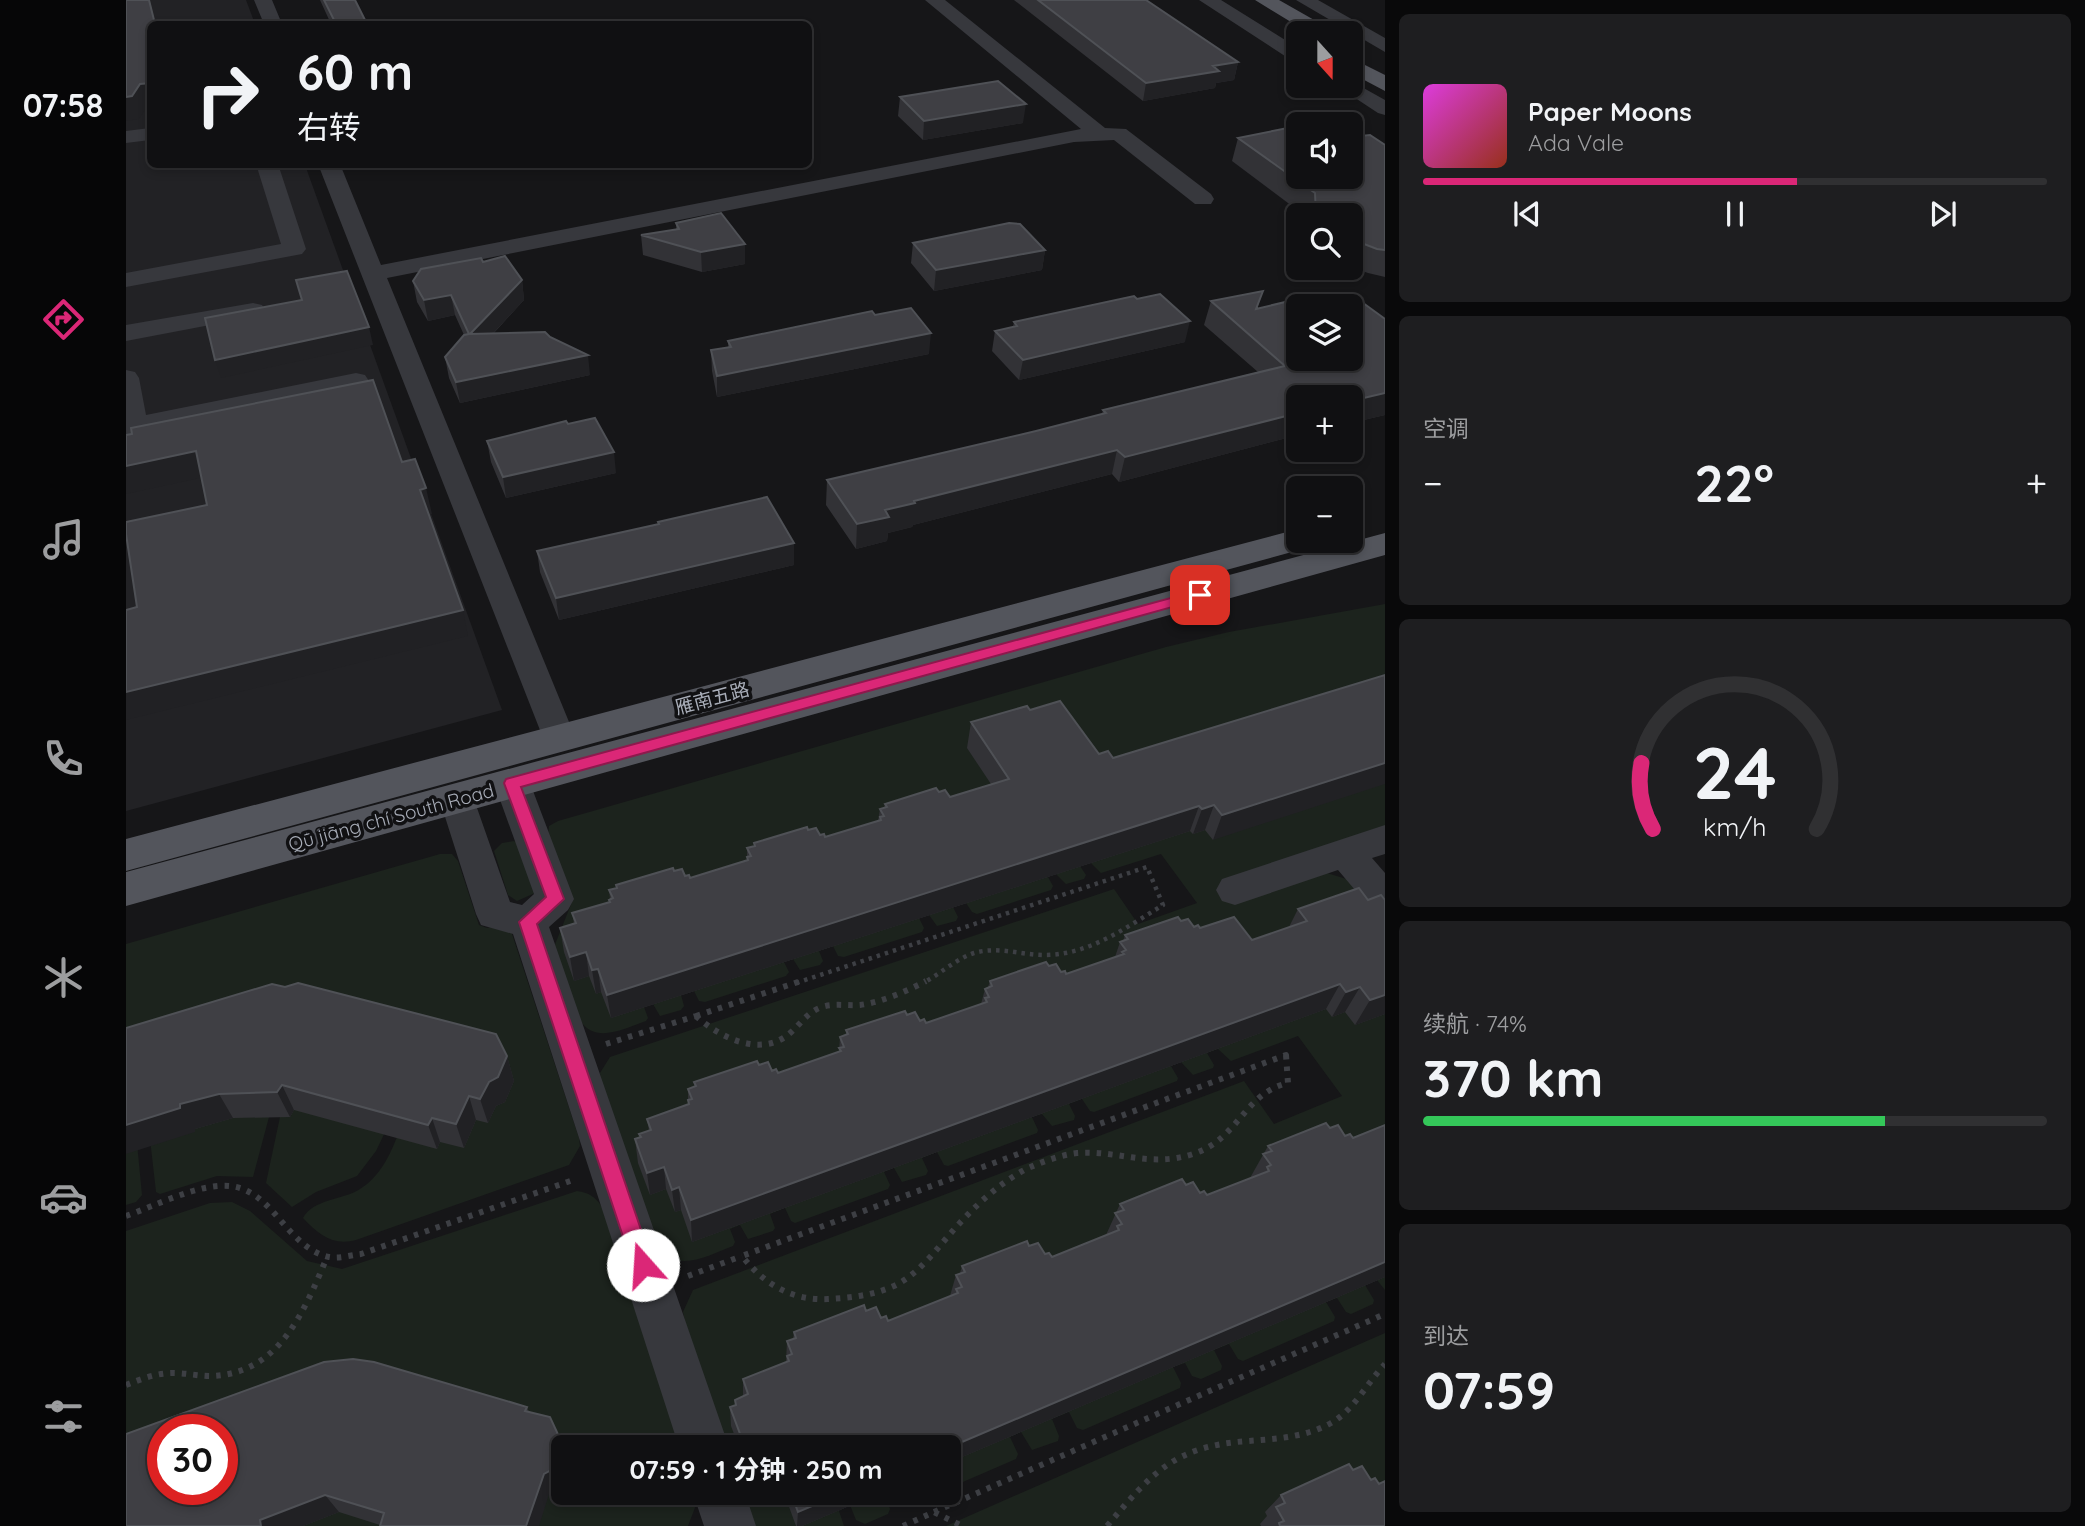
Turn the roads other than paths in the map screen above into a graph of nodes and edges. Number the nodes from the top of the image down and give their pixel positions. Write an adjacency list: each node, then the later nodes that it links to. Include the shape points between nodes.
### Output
1 (263, 0): 7 (street)
2 (934, 0): 20 (street)
3 (1208, 0): 11 (street)
4 (1244, 0): 9 (main road)
5 (1265, 0): 8 (main road)
6 (1305, 0): 10 (street)
7 (271, 21)
8 (1302, 21)
9 (1286, 25)
10 (1385, 46)
11 (1286, 49)
12 (1363, 56): 13 (main road)
13 (1385, 69)
14 (1363, 71): 15 (main road)
15 (1385, 85): 16 (street)
16 (1363, 87)
17 (1363, 95): 18 (street)
18 (1385, 109)
19 (147, 134): 21 (street)
20 (1100, 134): 24 (street, via 1119,133); 25 (street)
21 (126, 137)
22 (268, 168): 26 (street, via 294,249)
23 (330, 168): 25 (street)
24 (1203, 199)
25 (372, 274): 36 (street)
26 (126, 280)
27 (270, 306): 28 (street)
28 (126, 333)
29 (126, 378): 31 (street)
30 (356, 381): 31 (street)
31 (130, 427)
32 (1385, 517): 33 (main road)
33 (1363, 523)
34 (1286, 543): 36 (main road, 雁南五路)
35 (1385, 544): 37 (main road, Qū jiāng chí South Road)
36 (559, 739): 41 (main road, 雁南五路)
37 (512, 783): 38 (main road, Qū jiāng chí South Road); 45 (street, via 555,899)
38 (457, 798): 42 (main road, Qū jiāng chí South Road); 45 (street, via 495,914)
39 (1385, 839): 40 (street)
40 (1345, 853): 43 (street); 44 (street)
41 (126, 855)
42 (126, 889)
43 (1235, 890)
44 (1385, 900)
45 (527, 922): 46 (street)
46 (700, 1435)
47 (723, 1505): 48 (street)
48 (730, 1526)

